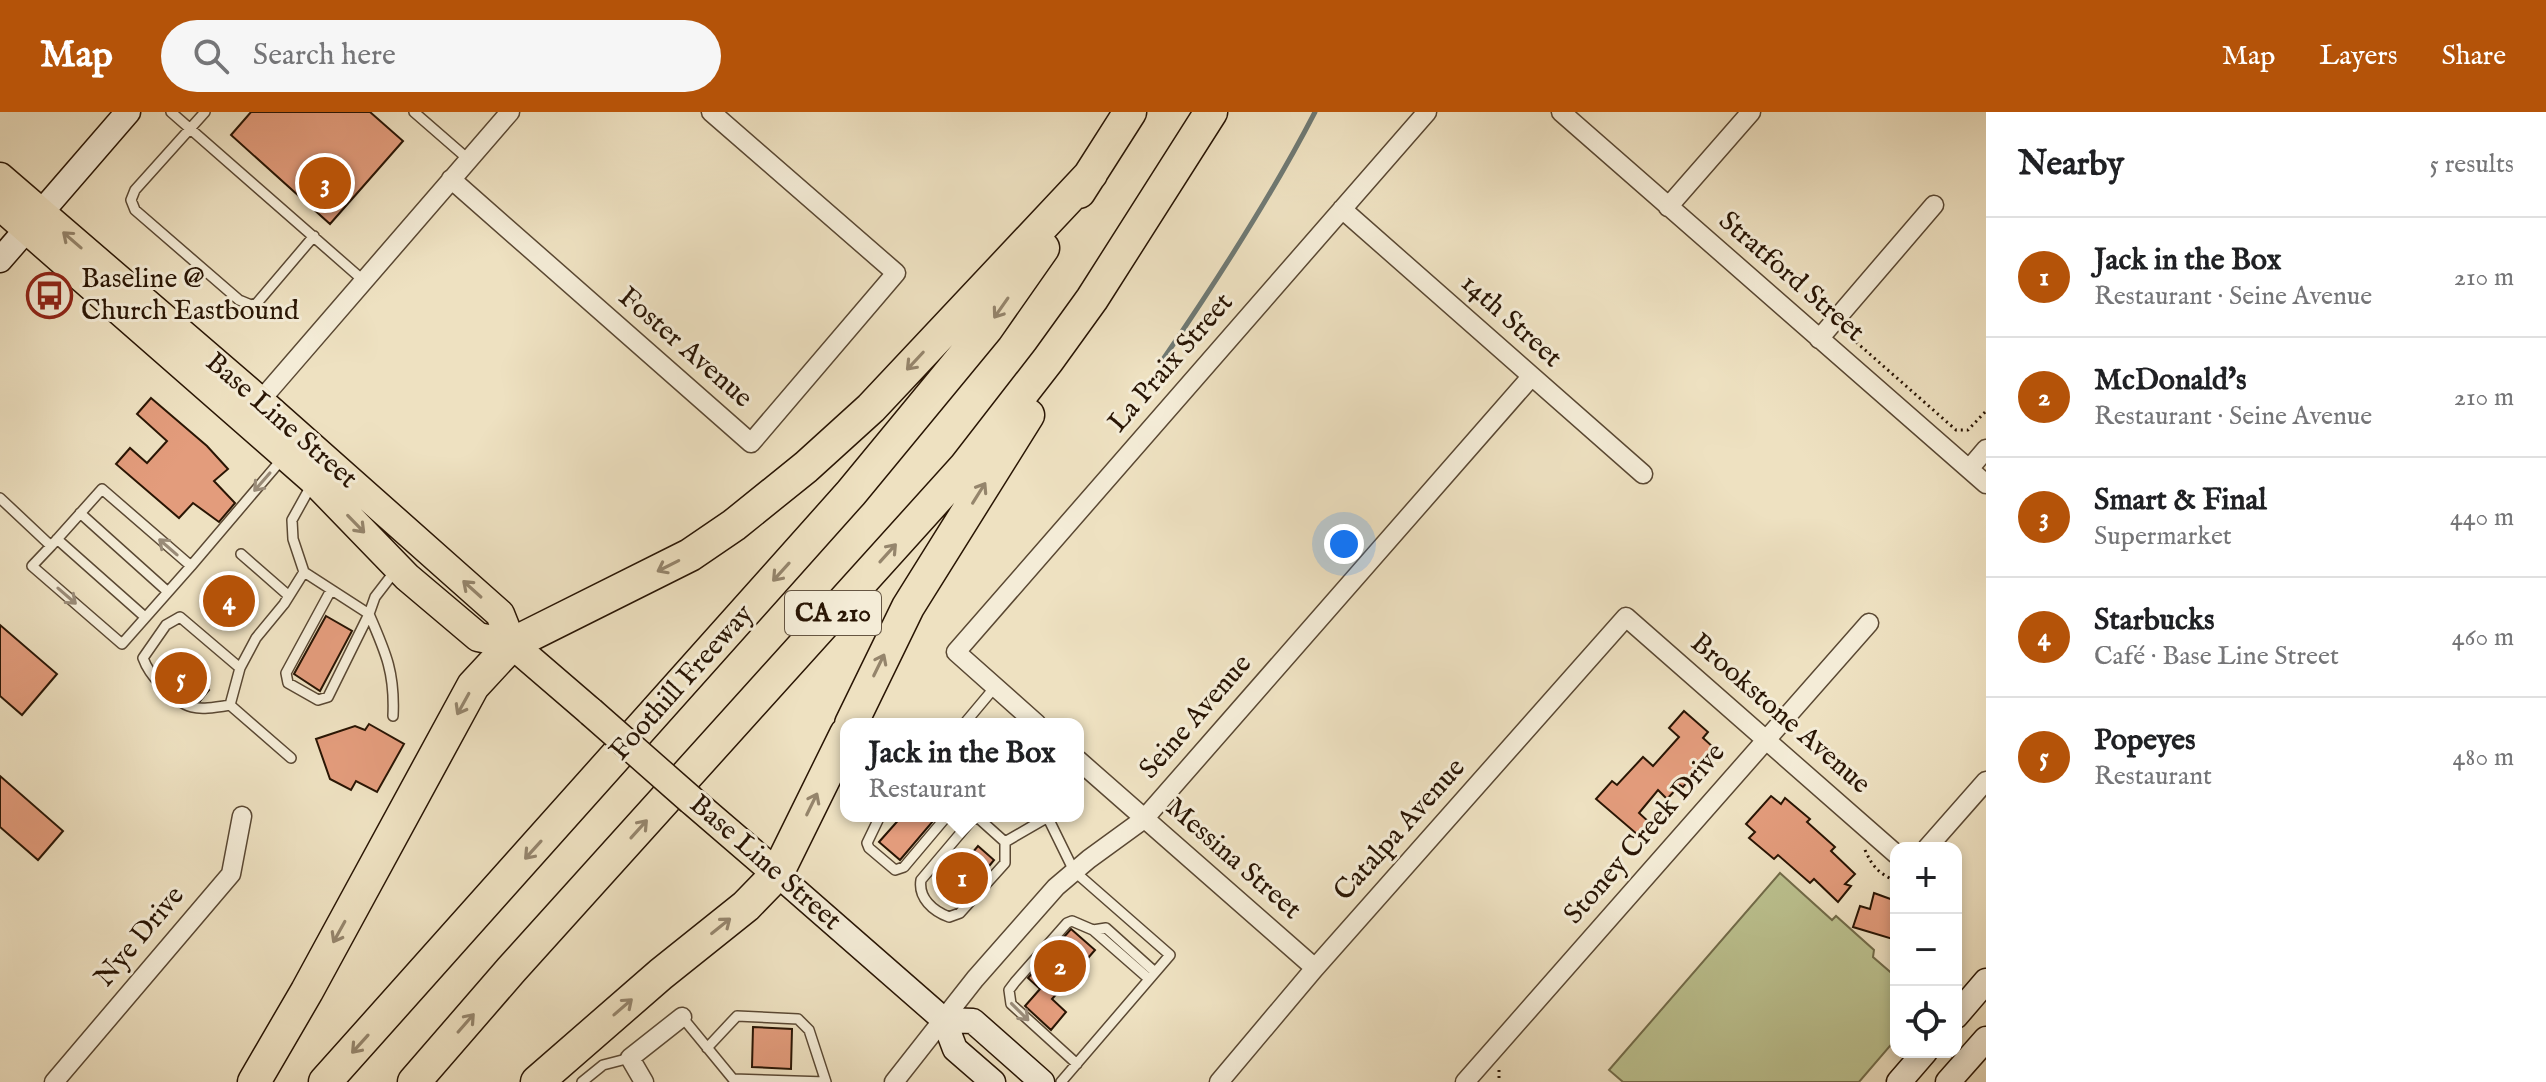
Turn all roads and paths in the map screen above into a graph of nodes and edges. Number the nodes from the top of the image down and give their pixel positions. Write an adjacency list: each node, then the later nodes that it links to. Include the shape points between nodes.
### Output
1 (128, 112): 22 (main road)
2 (171, 112): 13 (lane)
3 (205, 112): 13 (lane)
4 (414, 112): 14 (lane)
5 (510, 112): 14 (street)
6 (711, 112): 17 (street, Foster Avenue, via 896,273 751,443)
7 (1130, 112): 15 (highway, Foothill Freeway / CA 210)
8 (1211, 112): 96 (highway, CA 210, one-way to 8, via 965,467 1092,299)
9 (1221, 112): 57 (highway, one-way to 9, via 908,607 1198,162)
10 (1427, 112): 21 (street, La Praix Street)
11 (1561, 112): 20 (street, Stratford Street)
12 (1751, 112): 20 (street)
13 (190, 128): 23 (lane); 23 (lane, via 135,190 135,210 251,305)
14 (468, 159): 17 (street)
15 (1091, 174): 52 (highway, one-way to 52, via 871,408 806,467 690,555); 95 (highway, Foothill Freeway / CA 210, one-way to 95, via 987,328 851,493)
16 (0, 177): 22 (main road, Base Line Street)
17 (451, 179): 25 (street)
18 (1934, 205): 26 (street)
19 (0, 206): 22 (main road, Base Line Street)
20 (1668, 207): 26 (street, Stratford Street)
21 (1342, 209): 29 (street, 14th Street); 54 (street, La Praix Street, via 956,652)
22 (34, 221): 24 (main road); 28 (main road, Base Line Street); 30 (main road, Base Line Street, one-way to 22)
23 (314, 236): 25 (lane)
24 (0, 260)
25 (364, 281): 30 (street)
26 (1819, 339): 34 (street, Stratford Street)
27 (1856, 342): 31 (path, via 1956,430 1968,430)
28 (169, 355): 30 (main road, via 189,361 232,395); 33 (main road, Base Line Street)
29 (1531, 377): 36 (street, 14th Street); 66 (street, Seine Avenue)
30 (260, 401): 35 (main road, Base Line Street)
31 (1986, 411)
32 (1986, 449): 34 (street)
33 (284, 456): 35 (main road, Base Line Street); 42 (lane, one-way to 42)
34 (1969, 469): 37 (street, Stratford Street)
35 (322, 472): 43 (main road, Base Line Street, one-way to 43); 44 (lane, via 292,520); 52 (main road, Base Line Street, one-way to 35, via 500,614)
36 (1643, 474)
37 (1986, 484)
38 (0, 498): 40 (lane)
39 (80, 513): 40 (lane); 42 (lane, one-way to 39, via 102,489); 46 (lane)
40 (54, 542): 49 (lane); 49 (lane, one-way to 49, via 32,566 122,644)
41 (241, 554): 47 (lane)
42 (191, 566): 46 (lane)
43 (398, 568): 48 (lane); 52 (main road, Base Line Street, via 478,637)
44 (304, 572): 45 (lane); 47 (lane)
45 (331, 590): 48 (lane); 48 (lane, via 286,673 288,683 318,700 328,697)
46 (168, 592): 49 (lane)
47 (289, 596): 53 (lane)
48 (369, 614): 56 (lane, via 389,661)
49 (145, 617)
50 (1626, 617): 60 (street, Brookstone Avenue); 80 (street, Catalpa Avenue)
51 (1869, 623): 60 (street, Stoney Creek Drive)
52 (512, 644): 78 (main road, Base Line Street, bridge); 94 (highway, one-way to 94, via 473,686)
53 (240, 668): 55 (lane); 55 (lane, via 180,617 166,625 145,653 151,675 183,705)
54 (995, 687): 58 (lane); 59 (street)
55 (230, 705): 62 (lane)
56 (393, 716)
57 (854, 718)
58 (969, 718)
59 (1030, 718)
60 (1766, 739): 76 (street, Brookstone Avenue); 92 (street, Stoney Creek Drive)
61 (840, 746): 78 (highway, one-way to 61)
62 (291, 758)
63 (1084, 765): 66 (street, Messina Street)
64 (1986, 781): 75 (street)
65 (242, 816): 93 (street, Nye Drive, via 231,874)
66 (1144, 819): 77 (street, Seine Avenue); 80 (street, Messina Street)
67 (877, 822): 68 (lane, via 867,843 895,870 904,867)
68 (942, 822)
69 (971, 822): 74 (lane, via 921,880 923,896 949,917 960,913 1005,863)
70 (983, 822): 74 (lane)
71 (1037, 822): 74 (lane)
72 (1050, 822): 77 (lane)
73 (1860, 840): 79 (path, via 1873,867)
74 (1005, 842)
75 (1932, 842)
76 (1890, 849)
77 (1074, 871): 81 (lane, via 1170,955); 85 (street, Seine Avenue)
78 (777, 874): 85 (main road, Base Line Street); 97 (highway, one-way to 78)
79 (1890, 878)
80 (1315, 968): 104 (street, Catalpa Avenue)
81 (1152, 976): 90 (lane); 90 (lane, one-way to 90, via 1106,928 1067,923 1009,990 1011,1004)
82 (1986, 981): 83 (main road)
83 (1962, 1009)
84 (682, 1017): 87 (lane); 88 (street)
85 (944, 1020): 100 (street, Seine Avenue); 101 (main road, Base Line Street, via 955,1049); 102 (main road, Base Line Street, via 973,1021)
86 (1986, 1039): 107 (main road)
87 (707, 1048): 87 (lane, via 733,1079 826,1082 809,1030 798,1019 737,1016)
88 (630, 1058): 98 (lane, via 603,1065); 99 (street)
89 (1920, 1058): 106 (main road)
90 (1077, 1064): 103 (lane)
91 (1498, 1067): 105 (path)
92 (1471, 1080)
93 (54, 1082)
94 (254, 1082)
95 (325, 1082)
96 (414, 1082)
97 (537, 1082)
98 (582, 1082)
99 (644, 1082)
100 (894, 1082)
101 (993, 1082)
102 (1042, 1082)
103 (1061, 1082)
104 (1219, 1082)
105 (1499, 1082)
106 (1899, 1082)
107 (1948, 1082)

